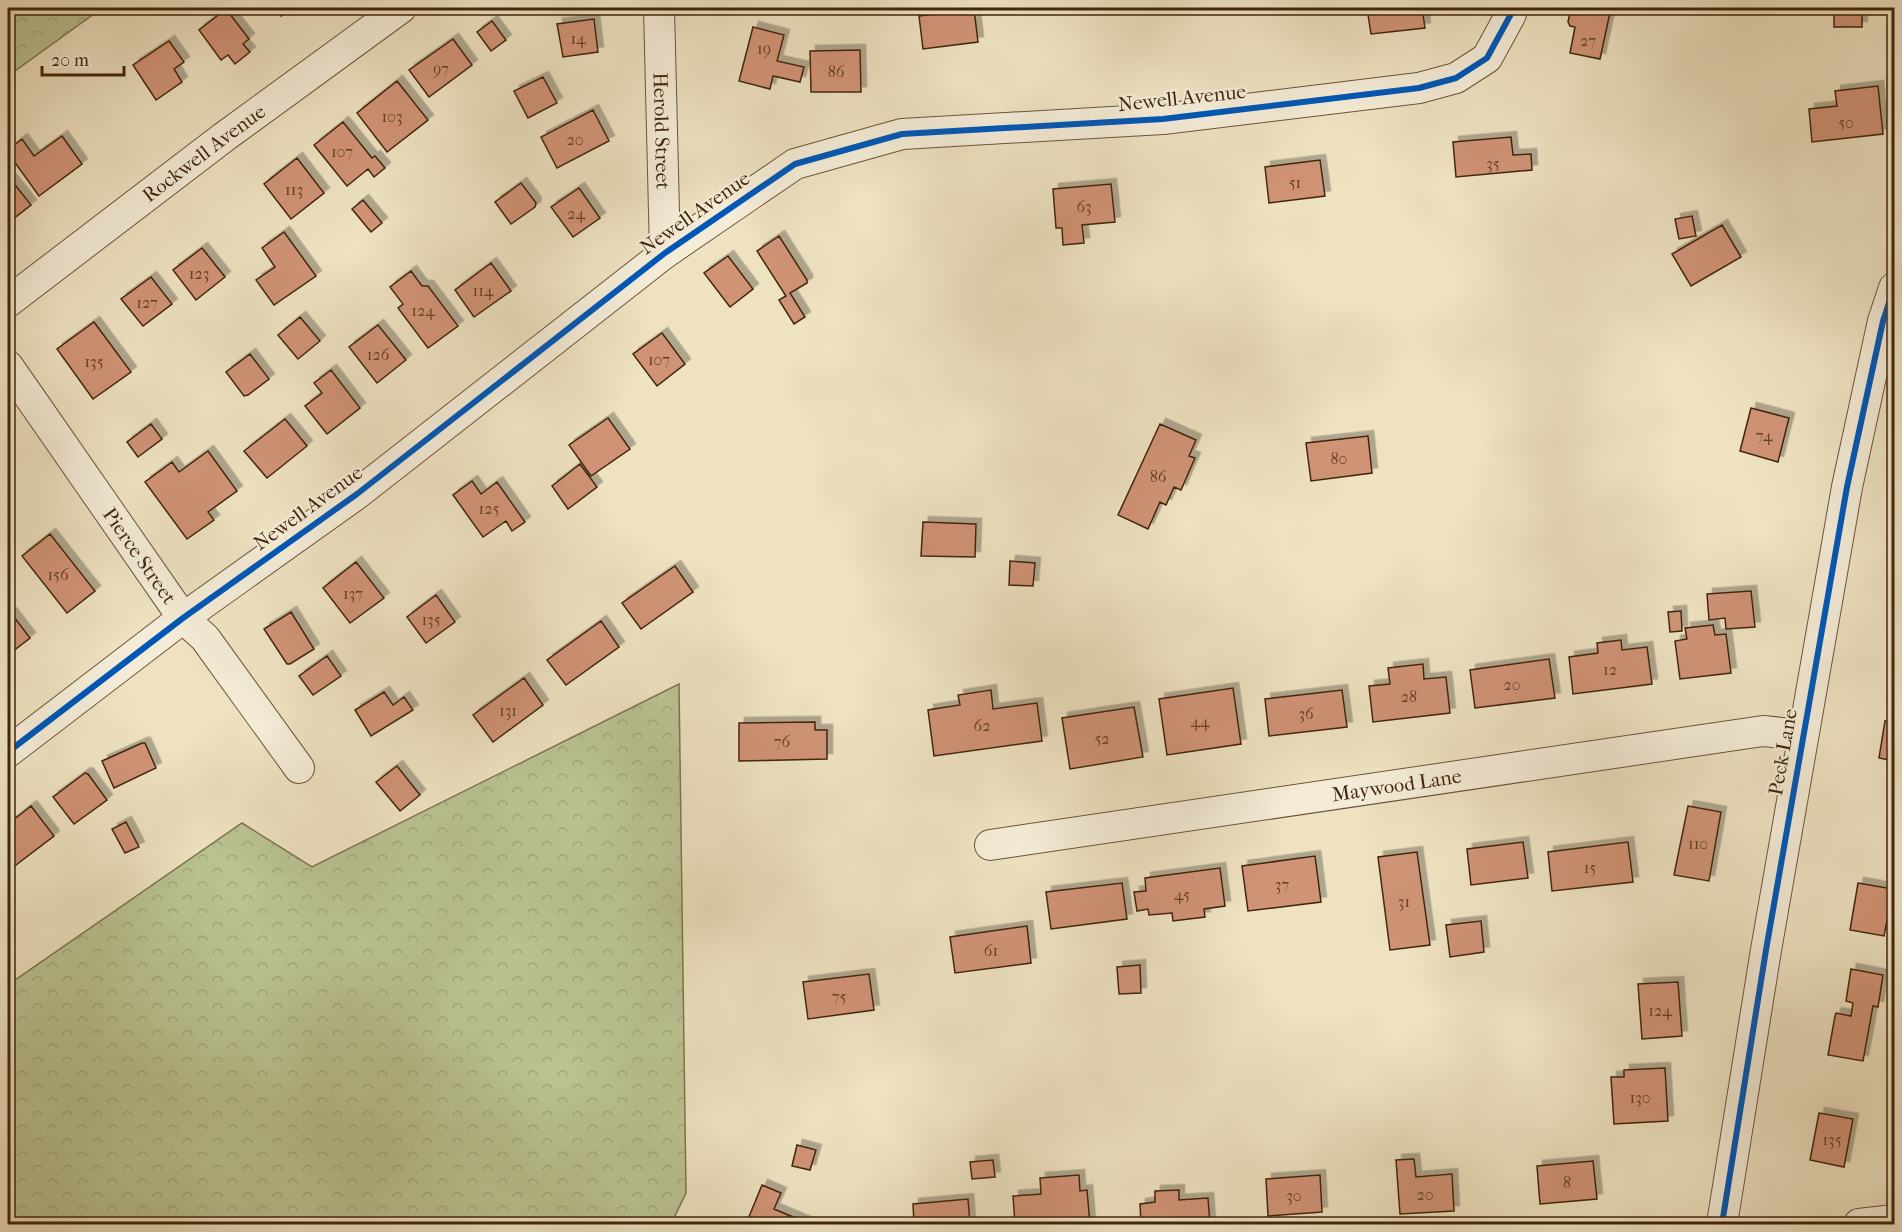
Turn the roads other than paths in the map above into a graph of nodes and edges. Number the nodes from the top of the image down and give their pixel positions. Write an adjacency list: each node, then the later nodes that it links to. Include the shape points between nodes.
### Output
1 (401, 8): 6 (street, Rockwell Avenue)
2 (659, 8): 4 (street, Herold Street)
3 (1512, 8): 4 (street, Newell Avenue, via 1487,58 1456,78 1419,88 1163,119 902,134 795,164)
4 (665, 253): 9 (street, Newell Avenue, via 357,494)
5 (1894, 288): 7 (street, Peck Lane)
6 (8, 302)
7 (1889, 320): 10 (street, Peck Lane, via 1847,487)
8 (8, 366): 9 (street, Pierce Street)
9 (183, 618): 11 (street, Newell Avenue); 12 (street, Pierce Street, via 205,638)
10 (1803, 735): 13 (street, Maywood Lane, via 1763,731); 15 (street, Peck Lane)
11 (8, 752)
12 (298, 768)
13 (990, 845)
14 (1894, 1220): 16 (street)
15 (1722, 1224)
16 (1859, 1224)

